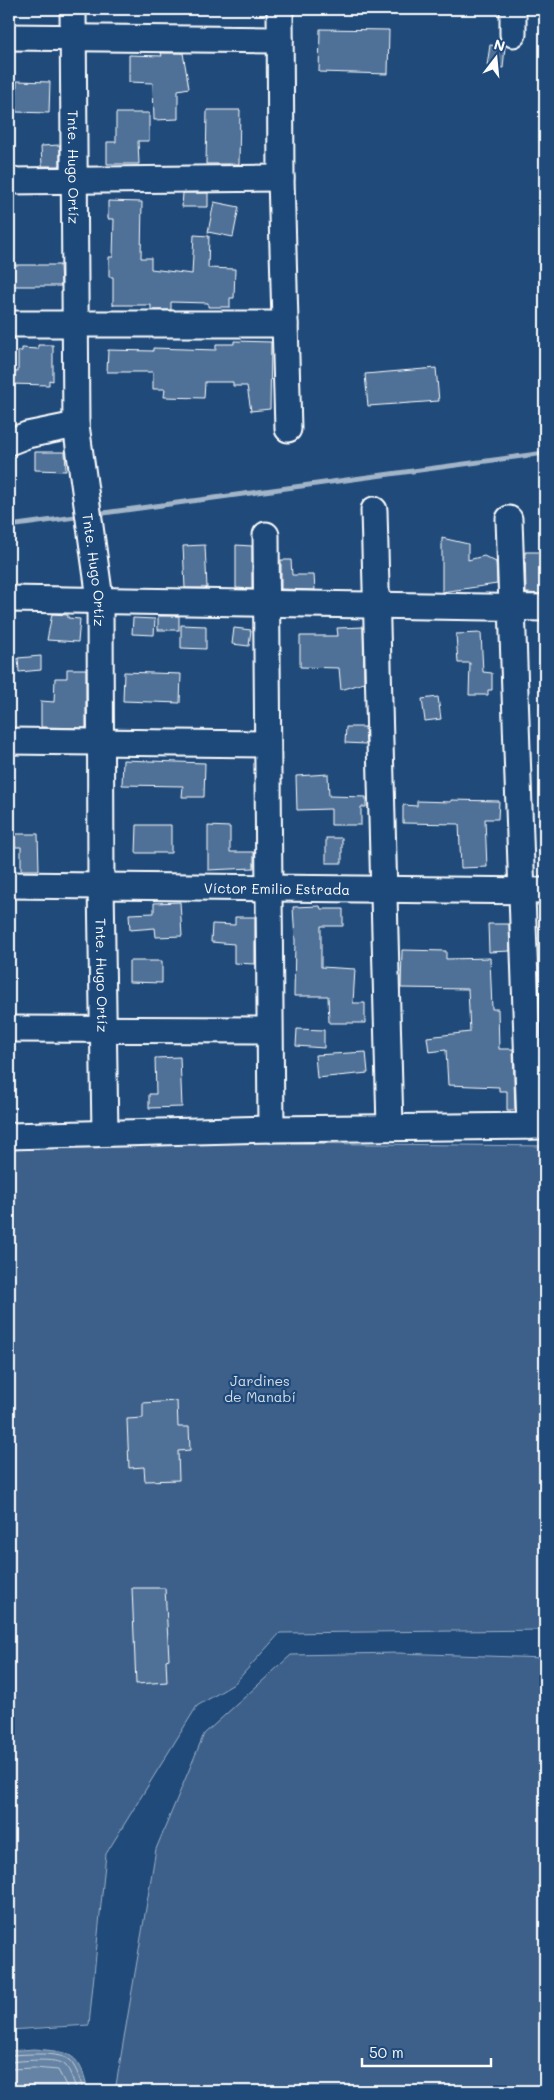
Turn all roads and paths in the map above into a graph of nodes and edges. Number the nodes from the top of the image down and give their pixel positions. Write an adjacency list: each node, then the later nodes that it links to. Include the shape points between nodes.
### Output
1 (73, 9): 6 (street, Tnte. Hugo Ortíz)
2 (280, 9): 7 (street)
3 (513, 9): 4 (street)
4 (513, 34)
5 (9, 37): 6 (street)
6 (72, 37): 7 (street); 10 (street, Tnte. Hugo Ortíz)
7 (280, 40): 8 (street)
8 (281, 178): 10 (street); 13 (street)
9 (9, 180): 10 (street)
10 (74, 181): 12 (street, Tnte. Hugo Ortíz)
11 (9, 324): 12 (street)
12 (74, 324): 13 (street); 14 (street, Tnte. Hugo Ortíz)
13 (285, 324): 15 (street)
14 (76, 426): 16 (street, via 27,435); 20 (street, Tnte. Hugo Ortíz)
15 (288, 429)
16 (9, 442)
17 (374, 510): 23 (street)
18 (509, 519): 24 (street)
19 (266, 535): 22 (street)
20 (99, 593): 21 (street); 22 (street); 27 (street, Tnte. Hugo Ortíz)
21 (9, 598)
22 (266, 602): 23 (street); 28 (street)
23 (377, 605): 24 (street); 32 (street)
24 (512, 608): 25 (street); 33 (street)
25 (545, 608)
26 (9, 741): 27 (street)
27 (101, 742): 28 (street); 30 (street, Tnte. Hugo Ortíz)
28 (267, 744): 31 (street)
29 (9, 885): 30 (street, Víctor Emilio Estrada)
30 (101, 885): 31 (street, Víctor Emilio Estrada); 35 (street, Tnte. Hugo Ortíz)
31 (268, 887): 32 (street, Víctor Emilio Estrada); 36 (street)
32 (383, 888): 33 (street, Víctor Emilio Estrada); 38 (street)
33 (533, 890): 37 (street)
34 (9, 1029): 35 (street)
35 (102, 1029): 36 (street); 40 (street, Tnte. Hugo Ortíz)
36 (269, 1030): 39 (street)
37 (538, 1126): 38 (street)
38 (390, 1127): 39 (street)
39 (271, 1129): 40 (street)
40 (104, 1133): 41 (street)
41 (9, 1136)

